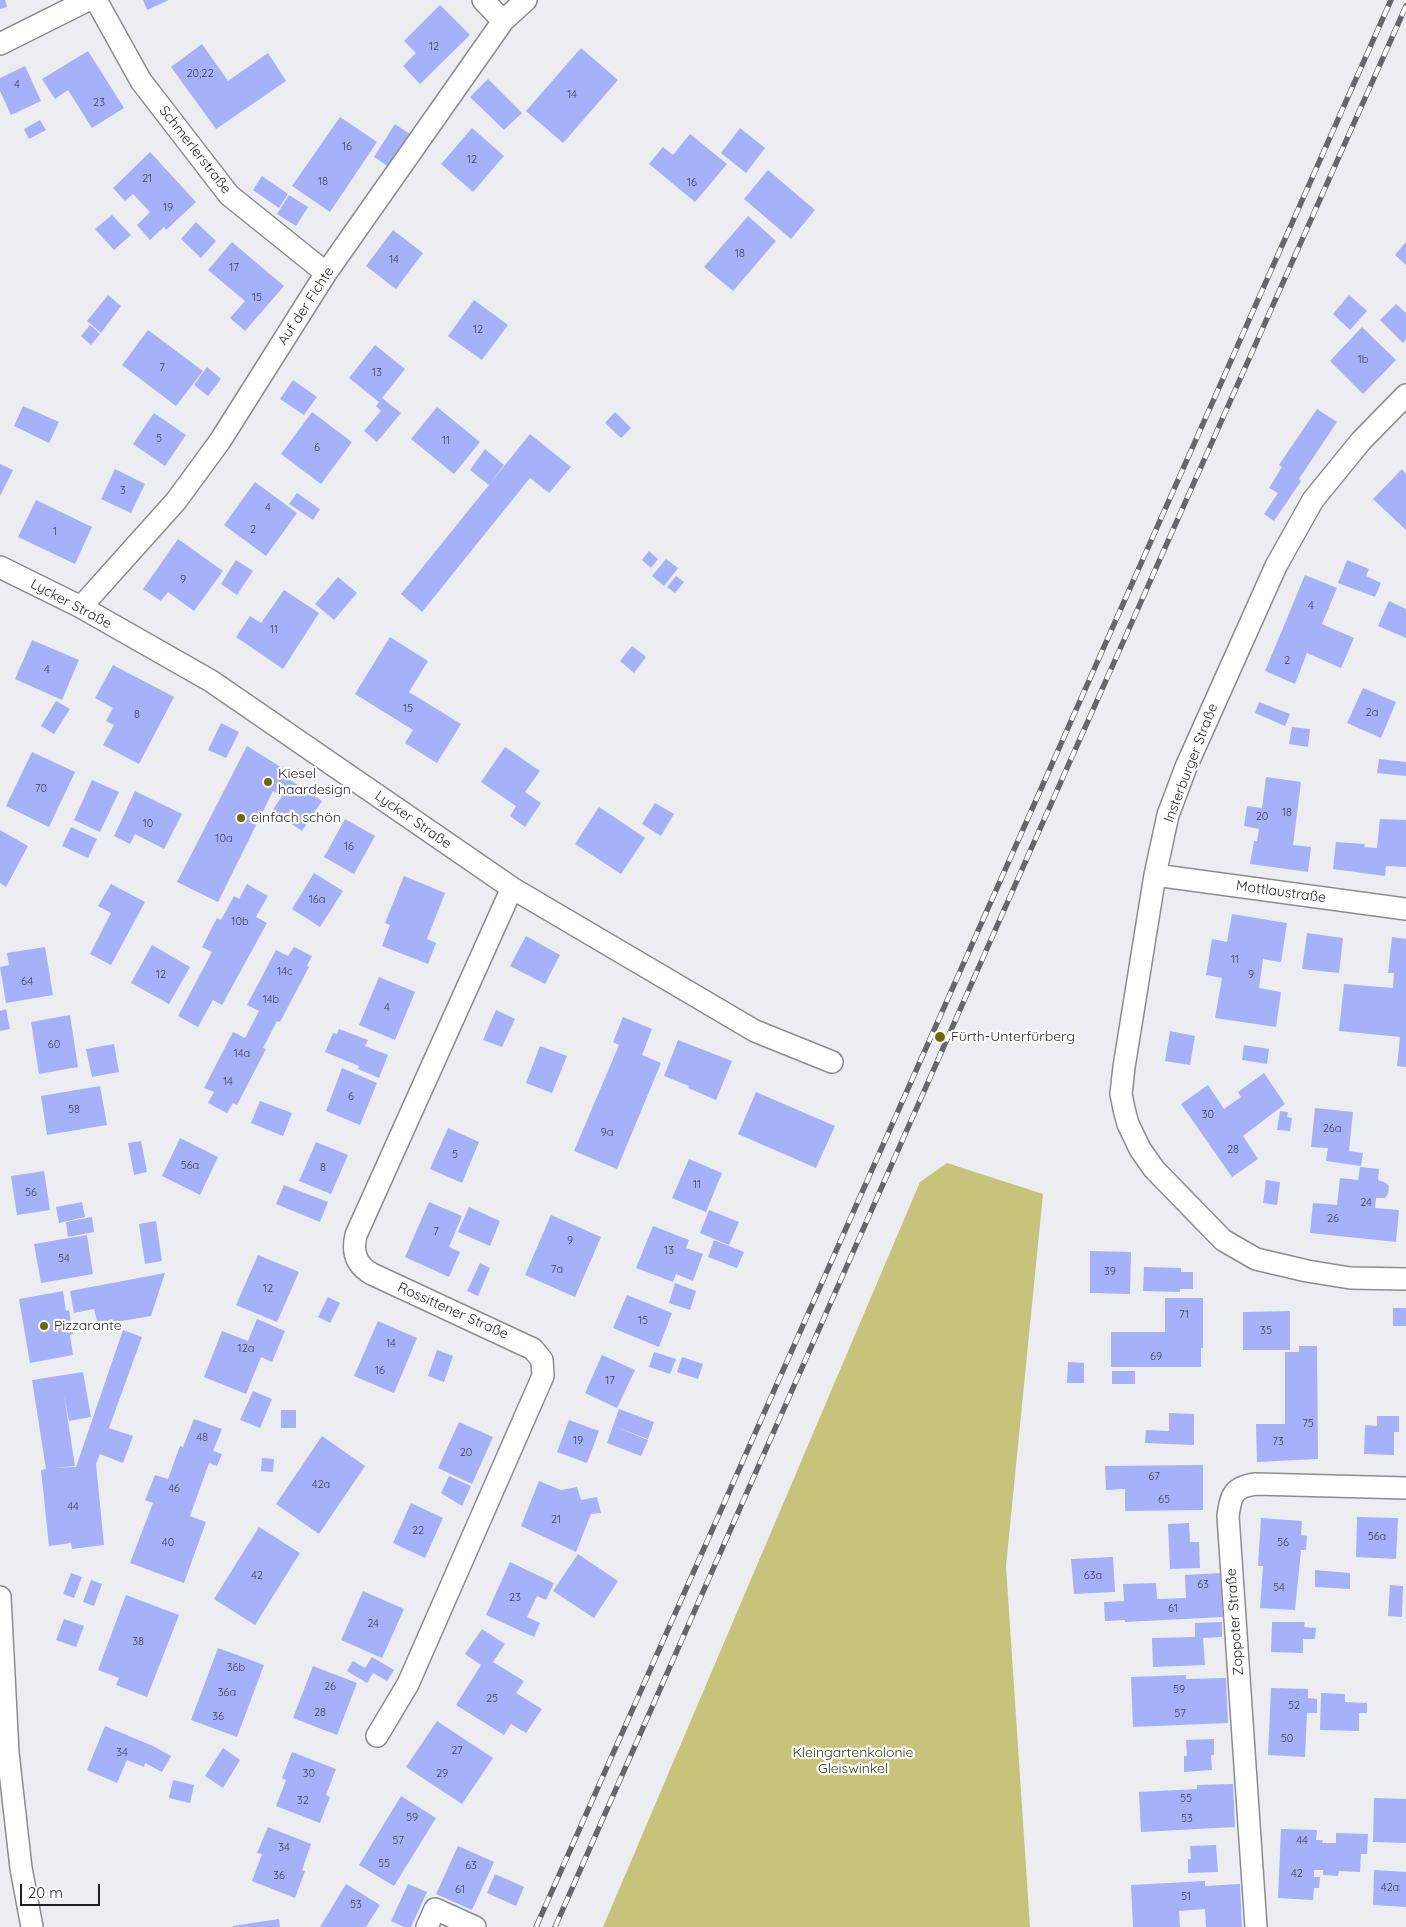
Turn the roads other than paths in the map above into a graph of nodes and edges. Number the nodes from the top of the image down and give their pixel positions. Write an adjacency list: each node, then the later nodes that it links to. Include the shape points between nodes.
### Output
1 (88, 0): 6 (street)
2 (96, 0): 7 (street, Schmerlerstraße, via 140,81 229,195)
3 (483, 0): 5 (street)
4 (526, 0): 5 (street, Auf der Fichte)
5 (503, 21): 7 (street, Auf der Fichte)
6 (0, 44)
7 (326, 273): 10 (street, Auf der Fichte, via 220,441 176,501)
8 (1406, 395): 11 (street, Insterburger Straße, via 1361,441 1313,500 1276,566 1186,767 1168,815)
9 (0, 567): 10 (street, Lycker Straße)
10 (81, 607): 12 (street, Lycker Straße, via 211,681)
11 (1155, 875): 13 (street, Mottlaustraße); 15 (street, Insterburger Straße, via 1121,1094 1140,1149 1154,1169 1223,1240 1256,1259 1350,1278)
12 (512, 888): 14 (street, Lycker Straße, via 755,1031); 18 (street, Rossittener Straße, via 356,1234 354,1251 360,1265 372,1274 534,1349 542,1360 543,1376 408,1684)
13 (1406, 909)
14 (832, 1062)
15 (1406, 1278)
16 (1406, 1488): 22 (street, Zoppoter Straße, via 1244,1485 1234,1492 1230,1503 1228,1516)
17 (0, 1598): 19 (street, via 8,1753 20,1868)
18 (377, 1736)
19 (32, 1927)
20 (427, 1927): 21 (street, via 435,1909)
21 (475, 1927)
22 (1256, 1927)

